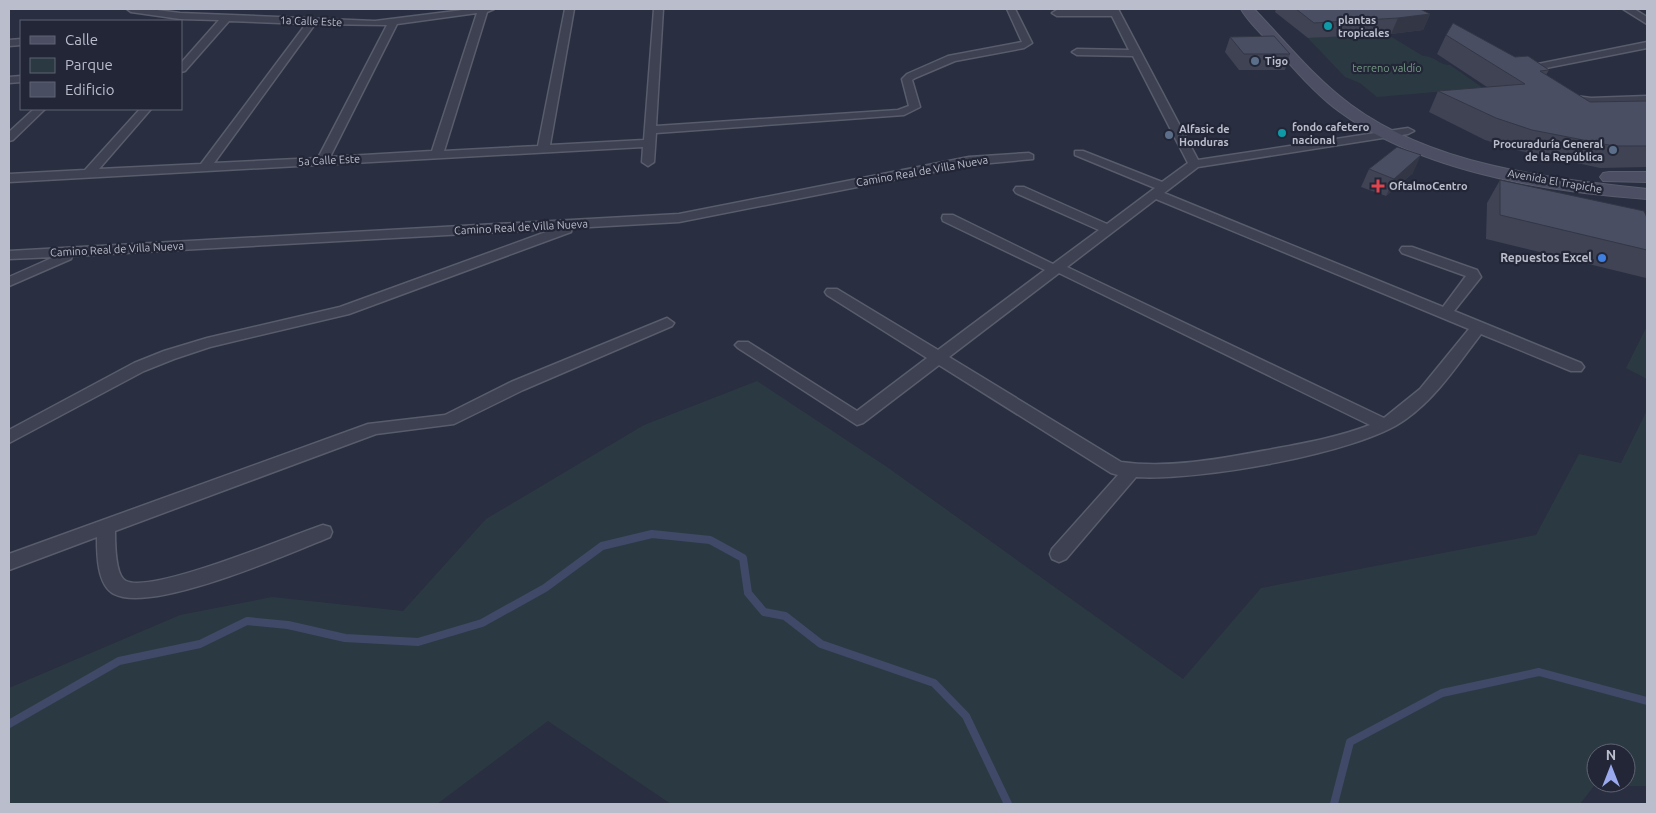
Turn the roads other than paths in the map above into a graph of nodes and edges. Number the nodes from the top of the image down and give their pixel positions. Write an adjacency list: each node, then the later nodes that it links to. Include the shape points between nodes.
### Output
1 (131, 9): 10 (street, 1a Calle Este)
2 (486, 9): 16 (street, 1a Calle Este); 36 (street)
3 (569, 9): 34 (street)
4 (658, 9): 29 (street)
5 (1010, 9): 29 (street, via 1027,43 952,58 910,76 907,79 915,107 912,110)
6 (1247, 9): 31 (main road, Avenida El Trapiche, via 1331,97 1367,123)
7 (1266, 9): 17 (main road)
8 (1628, 9): 14 (street)
9 (1114, 11): 11 (street); 20 (street)
10 (143, 12): 12 (street, 1a Calle Este); 13 (street)
11 (1057, 13)
12 (226, 18): 15 (street, 1a Calle Este); 21 (street)
13 (134, 20)
14 (1647, 21)
15 (313, 22): 16 (street, 1a Calle Este); 41 (street)
16 (393, 22): 38 (street)
17 (1298, 41)
18 (1647, 45): 23 (street, via 1533,68 1530,73)
19 (1077, 52): 20 (street)
20 (1136, 53): 40 (street)
21 (182, 68)
22 (1338, 81): 30 (main road, Avenida El Trapiche, via 1379,117)
23 (1540, 84)
24 (1557, 95): 25 (street, via 1584,101)
25 (1647, 99)
26 (39, 110): 28 (street)
27 (145, 110): 42 (street)
28 (14, 128): 32 (street)
29 (651, 130): 33 (street)
30 (1408, 131): 31 (street); 43 (main road, Avenida El Trapiche, via 1493,160 1549,171 1604,177)
31 (1389, 134): 40 (street); 47 (main road, Avenida El Trapiche, via 1431,152 1483,168 1598,190)
32 (9, 138)
33 (650, 143): 34 (street, 5a Calle Este); 39 (street)
34 (544, 148): 36 (street, 5a Calle Este)
35 (1079, 153): 46 (street)
36 (437, 154): 38 (street, 5a Calle Este)
37 (1029, 157): 49 (street, Camino Real de Villa Nueva, via 964,162 697,215)
38 (323, 160): 41 (street, 5a Calle Este)
39 (648, 162)
40 (1194, 164): 46 (street)
41 (205, 167): 42 (street, 5a Calle Este)
42 (90, 173): 44 (street, 5a Calle Este)
43 (1647, 177)
44 (9, 178)
45 (1020, 190): 50 (street)
46 (1160, 190): 50 (street); 57 (street)
47 (1647, 194)
48 (948, 218): 54 (street)
49 (582, 223): 52 (street, Camino Real de Villa Nueva); 64 (street, via 344,311 208,343 161,358)
50 (1108, 229): 54 (street)
51 (1407, 250): 57 (street, via 1472,273 1474,277)
52 (74, 252): 53 (street, Camino Real de Villa Nueva); 55 (street)
53 (9, 256)
54 (1057, 269): 61 (street); 63 (street)
55 (9, 282)
56 (832, 292): 61 (street)
57 (1446, 312): 59 (street)
58 (667, 323): 66 (street, via 517,386 448,420 374,428)
59 (1479, 326): 62 (street); 63 (street, via 1425,396)
60 (744, 345): 61 (street, via 857,419)
61 (939, 358): 65 (street, via 1117,468)
62 (1576, 367)
63 (1385, 425): 65 (street, via 1330,445 1192,468)
64 (9, 437)
65 (1131, 472): 68 (street)
66 (106, 526): 67 (street, via 106,550 112,580 120,589 135,592 194,579); 69 (street)
67 (323, 532)
68 (1059, 554)
69 (9, 562)

